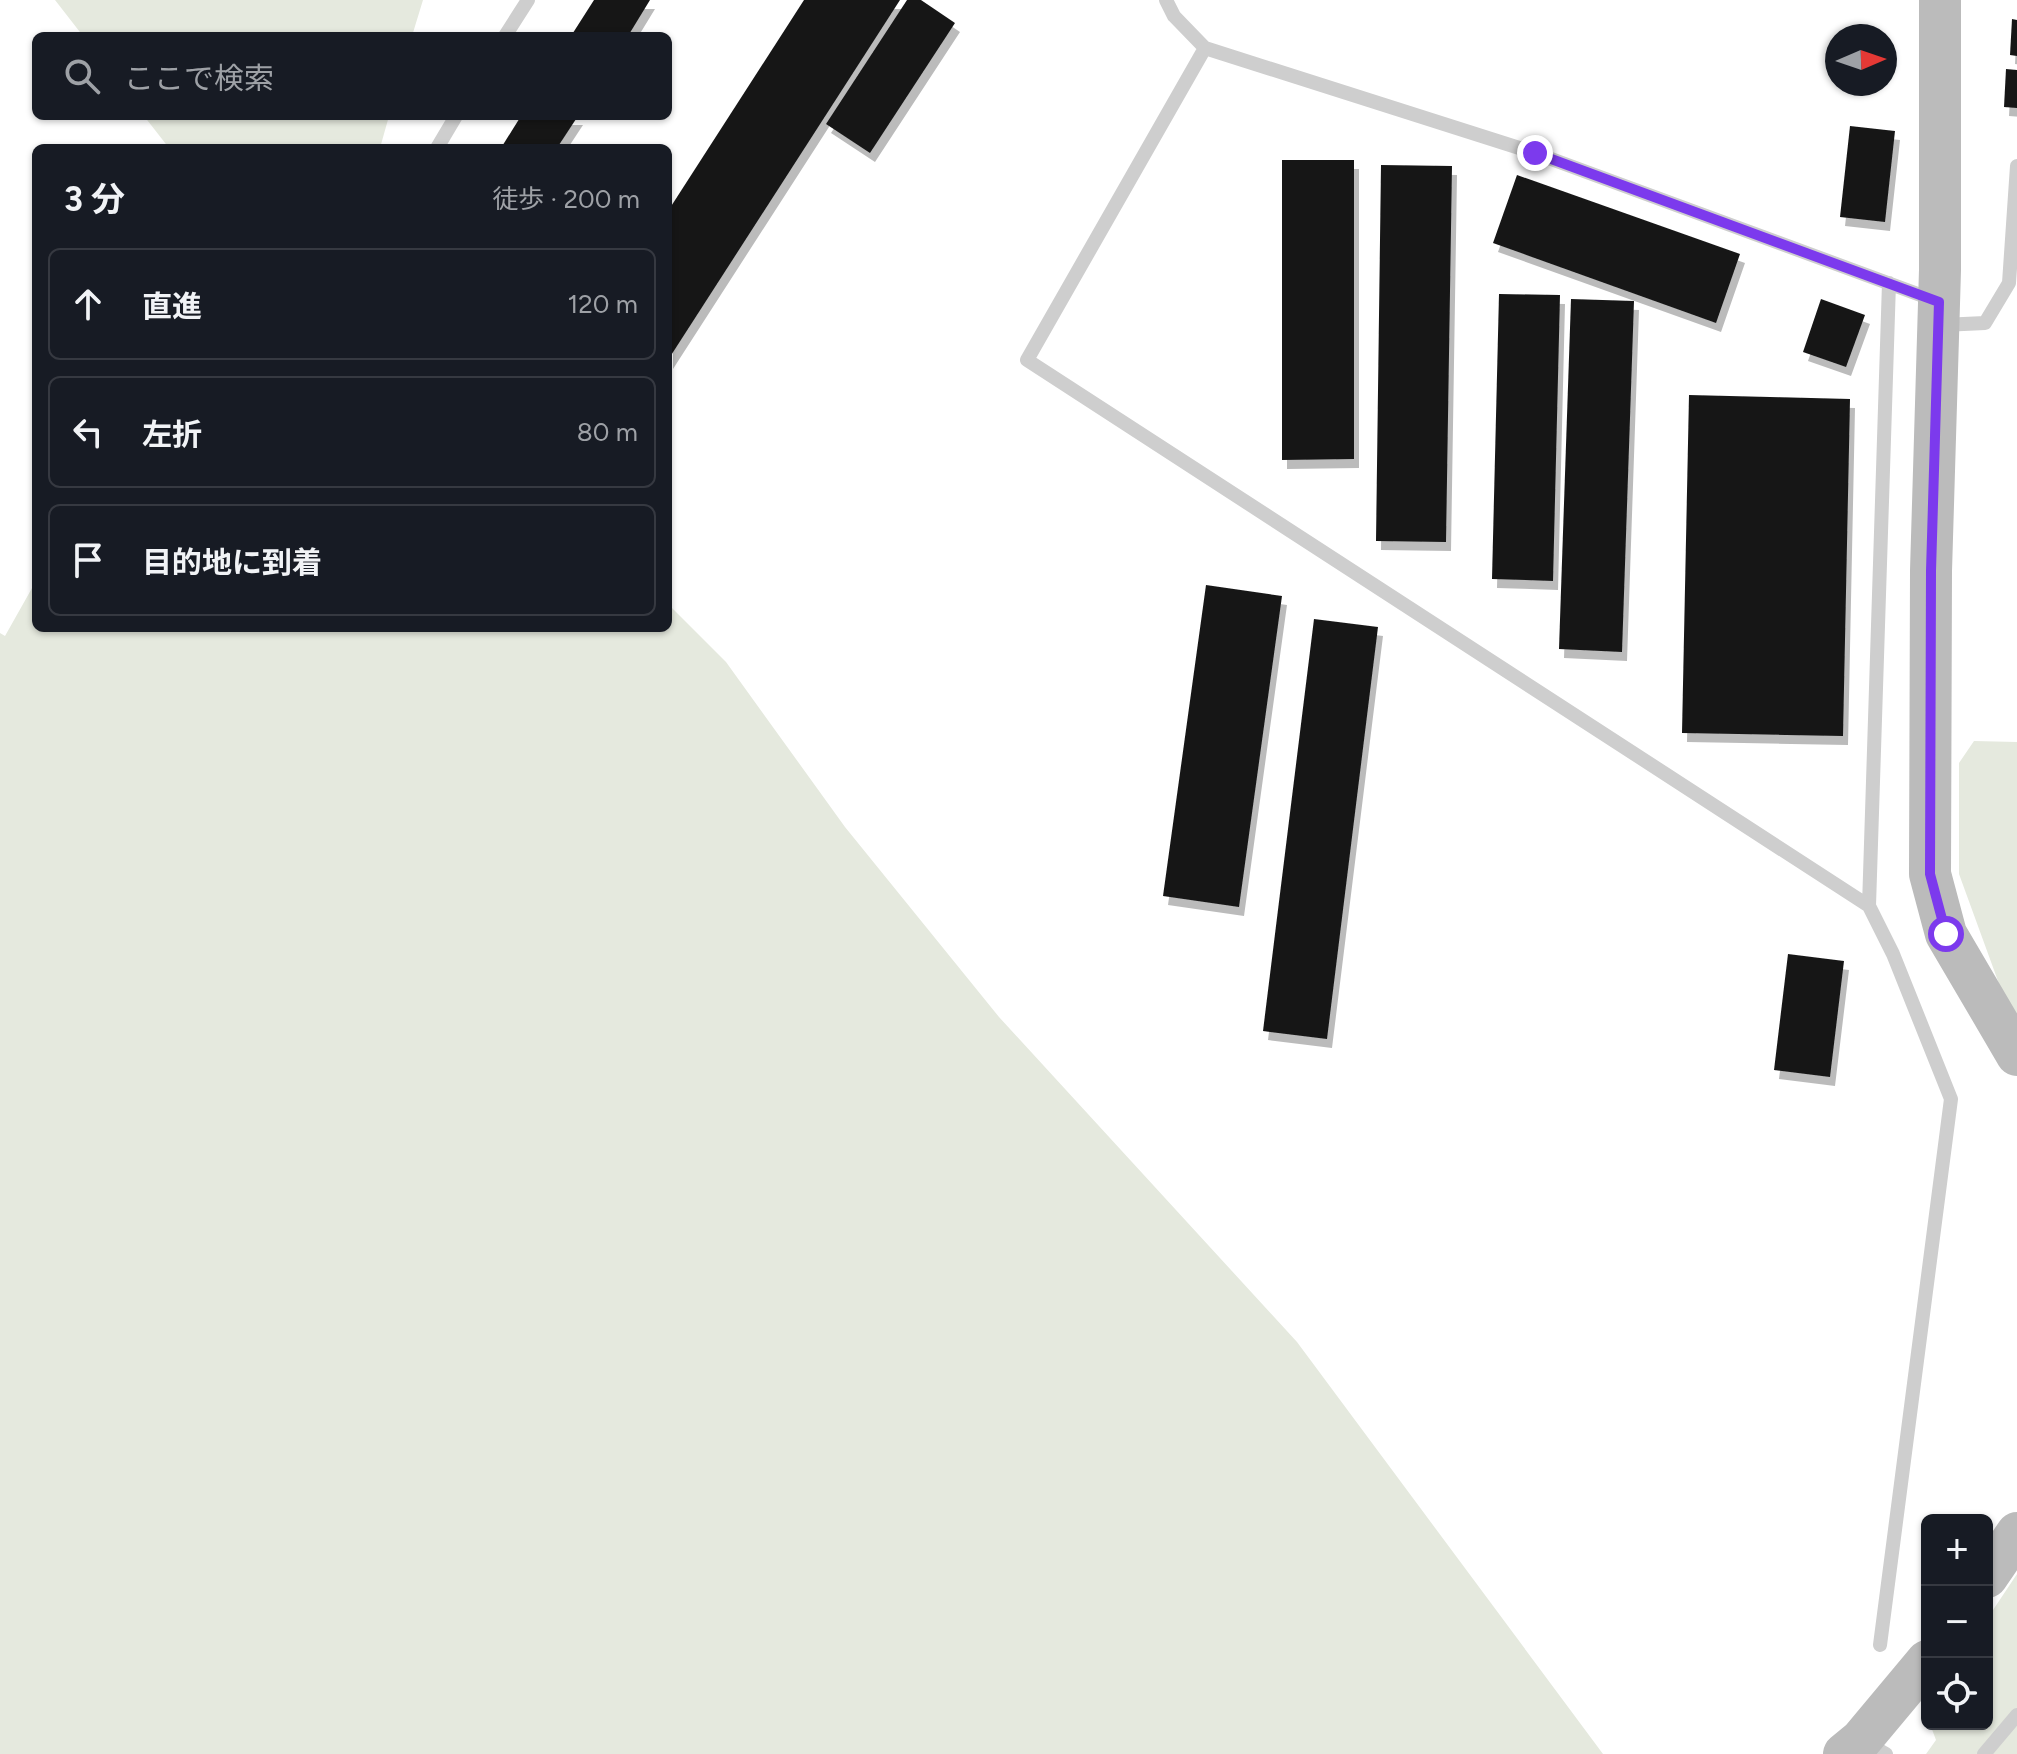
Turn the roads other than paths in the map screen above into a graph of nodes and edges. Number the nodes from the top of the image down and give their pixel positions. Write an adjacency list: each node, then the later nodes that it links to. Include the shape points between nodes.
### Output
1 (528, 0): 4 (lane)
2 (1166, 0): 5 (lane)
3 (1940, 0): 10 (street)
4 (508, 32)
5 (1205, 48): 9 (lane, via 1535,153); 11 (lane, via 1027,360)
6 (454, 120): 7 (lane)
7 (439, 144)
8 (2017, 166): 10 (lane, via 2009,283 1985,323)
9 (1889, 283): 10 (lane); 11 (lane)
10 (1938, 313): 12 (street, via 1930,874 1946,934)
11 (1869, 906): 15 (lane, via 1951,1099)
12 (2017, 1055)
13 (2017, 1533): 14 (street)
14 (1993, 1568)
15 (1880, 1645)
16 (1921, 1669): 18 (street)
17 (2017, 1715): 19 (lane)
18 (1864, 1749)
19 (1984, 1754)

